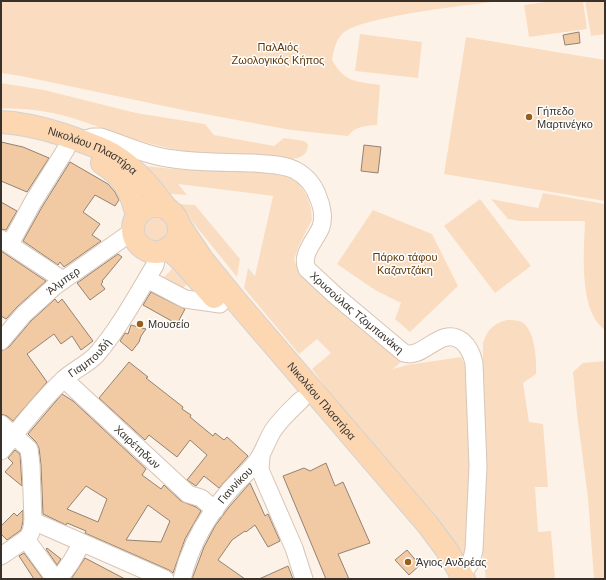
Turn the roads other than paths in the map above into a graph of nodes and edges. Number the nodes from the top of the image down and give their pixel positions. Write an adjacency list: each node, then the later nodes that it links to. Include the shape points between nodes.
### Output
1 (1, 122): 3 (main road, Νικολάου Πλαστήρα, via 29,125)
2 (1, 135): 3 (main road, Νικολάου Πλαστήρα)
3 (74, 145): 4 (main road, Νικολάου Πλαστήρα, via 114,156 150,187); 5 (main road, Νικολάου Πλαστήρα, via 122,180 130,193); 6 (street); 23 (street, Χρυσούλας Τζομπανάκη, via 93,137 173,160 264,164 293,169 311,184 322,209 321,226 307,253 307,268 404,353 416,353 449,336 456,337 467,346 474,363 478,466 474,550 471,562)
4 (172, 216): 5 (main road, via 158,207 152,207 144,210); 7 (main road, via 179,230 177,238 173,245); 23 (main road, Νικολάου Πλαστήρα, via 198,254 237,302 428,525 446,550)
5 (135, 223): 7 (main road, via 136,239 140,244 148,250); 9 (street, Άλμπερ)
6 (5, 242): 9 (street)
7 (161, 250): 8 (street, Γιαμπουδή); 10 (main road, Νικολάου Πλαστήρα, via 183,262)
8 (147, 279): 10 (street, via 184,300); 12 (street, Γιαμπουδή, via 100,350)
9 (63, 280): 11 (street, Άλμπερ, via 39,300)
10 (220, 304): 13 (main road, Νικολάου Πλαστήρα)
11 (1, 341)
12 (64, 379): 15 (street, Γιαμπουδή); 18 (street, Χαιρέτηδων, via 188,494 200,498)
13 (301, 400): 17 (street, Γιαννίκου, via 274,430); 23 (main road, Νικολάου Πλαστήρα, via 432,552)
14 (1, 424): 15 (street)
15 (14, 435): 16 (street, Γιαμπουδή); 19 (street, via 28,446 30,453)
16 (1, 451)
17 (260, 456): 18 (street, Γιαννίκου); 28 (street, via 260,470 294,548)
18 (215, 510): 27 (street, Γιαννίκου, via 194,543)
19 (33, 521): 20 (street, via 31,532); 21 (street)
20 (26, 539): 22 (street); 24 (street)
21 (82, 543): 25 (street); 26 (street)
22 (4, 548)
23 (459, 578)
24 (56, 579)
25 (59, 579)
26 (165, 579)
27 (182, 579)
28 (304, 579)

